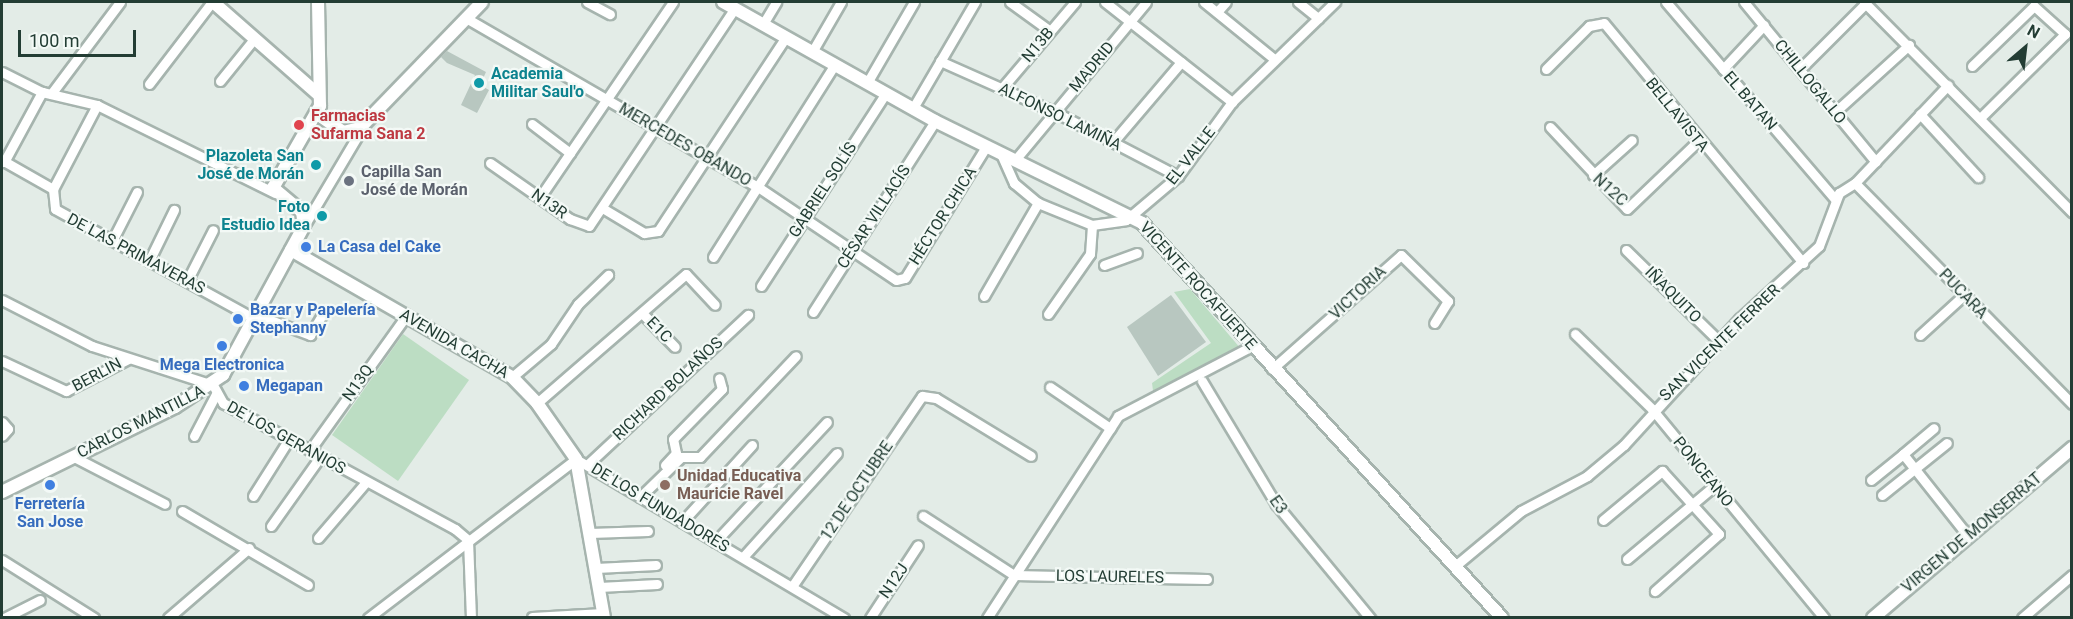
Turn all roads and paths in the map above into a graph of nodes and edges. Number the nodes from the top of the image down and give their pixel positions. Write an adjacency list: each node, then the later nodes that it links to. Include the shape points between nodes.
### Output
1 (120, 2): 51 (street)
2 (213, 2): 33 (street); 48 (street)
3 (318, 2): 53 (street)
4 (482, 2): 26 (street)
5 (587, 2): 25 (street)
6 (673, 2): 54 (street)
7 (723, 2): 23 (street, VICENTE ROCAFUERTE)
8 (776, 2): 29 (street)
9 (842, 2): 36 (street)
10 (915, 2): 47 (street)
11 (975, 2): 38 (street)
12 (1010, 2): 31 (street)
13 (1075, 2): 31 (street, N13B)
14 (1105, 2): 28 (street)
15 (1146, 2): 28 (street, MADRID)
16 (1204, 2): 24 (street)
17 (1226, 2): 24 (street)
18 (1298, 2): 27 (street)
19 (1335, 2): 27 (street, EL VALLE)
20 (1667, 2): 43 (street, EL BATAN)
21 (1744, 2): 30 (street, CHILLOGALLO)
22 (1865, 3): 35 (street); 44 (street)
23 (735, 8): 29 (street, VICENTE ROCAFUERTE); 66 (street)
24 (1217, 12): 37 (street)
25 (610, 14)
26 (466, 18): 54 (street, MERCEDES OBANDO); 65 (street)
27 (1318, 18): 37 (street, EL VALLE)
28 (1130, 21): 39 (street); 58 (street, MADRID)
29 (763, 24): 32 (street, VICENTE ROCAFUERTE)
30 (1764, 25): 43 (street); 44 (street, CHILLOGALLO)
31 (1050, 31): 50 (street, N13B)
32 (786, 37): 36 (street, VICENTE ROCAFUERTE); 74 (street)
33 (254, 39): 46 (street); 53 (street)
34 (2068, 40): 41 (street, via 2038,7 2029,8); 62 (street)
35 (1909, 45): 49 (street); 59 (street)
36 (812, 52): 40 (street, VICENTE ROCAFUERTE)
37 (1273, 58): 55 (street, EL VALLE)
38 (940, 61): 50 (street, ALFONSO LAMIÑA); 57 (street)
39 (1181, 62): 55 (street); 70 (street)
40 (835, 64): 47 (street, VICENTE ROCAFUERTE); 83 (street)
41 (1972, 66)
42 (1546, 69): 69 (street, BELLAVISTA, via 1589,26 1601,22)
43 (1723, 69): 88 (street, EL BATAN)
44 (1800, 69): 59 (street, CHILLOGALLO)
45 (2, 72): 51 (street)
46 (220, 81)
47 (867, 83): 52 (street, VICENTE ROCAFUERTE)
48 (149, 84)
49 (1948, 85): 61 (street); 62 (street)
50 (1002, 88): 58 (street, ALFONSO LAMIÑA)
51 (46, 93): 56 (street); 76 (street)
52 (886, 93): 57 (street, VICENTE ROCAFUERTE); 94 (street, GABRIEL SOLÍS)
53 (319, 95): 60 (street)
54 (609, 100): 66 (street, MERCEDES OBANDO); 72 (street)
55 (1232, 102): 80 (street, EL VALLE)
56 (97, 105): 84 (street); 86 (street)
57 (913, 108): 63 (street, VICENTE ROCAFUERTE)
58 (1055, 112): 70 (street, ALFONSO LAMIÑA); 75 (street, MADRID)
59 (1835, 112): 77 (street, CHILLOGALLO)
60 (316, 113): 65 (street, via 343,132); 86 (street, via 280,172)
61 (1920, 114): 77 (street); 81 (street)
62 (1980, 118): 92 (street)
63 (935, 121): 71 (street, VICENTE ROCAFUERTE); 101 (street, CÉSAR VILLACÍS)
64 (532, 123): 72 (street)
65 (364, 124): 96 (street)
66 (658, 127): 74 (street, MERCEDES OBANDO); 90 (street)
67 (1550, 127): 79 (street, N12C)
68 (1632, 140): 79 (street)
69 (1698, 141): 79 (street, N12C, via 1630,208); 105 (street, BELLAVISTA)
70 (1113, 142): 80 (street, ALFONSO LAMIÑA)
71 (986, 147): 73 (street, VICENTE ROCAFUERTE); 109 (street, HÉCTOR CHICA, via 905,278)
72 (570, 153): 87 (street)
73 (1001, 154): 75 (street, VICENTE ROCAFUERTE); 89 (street, via 1014,183)
74 (708, 157): 83 (street, MERCEDES OBANDO); 90 (street, via 654,234)
75 (1015, 160): 93 (street, VICENTE ROCAFUERTE)
76 (3, 161): 84 (street)
77 (1875, 162): 82 (street)
78 (490, 163): 87 (street, N13R)
79 (1593, 175)
80 (1178, 176): 93 (street, EL VALLE)
81 (1978, 177)
82 (1855, 183): 88 (street); 111 (street, PUCARA)
83 (758, 187): 94 (street, MERCEDES OBANDO); 103 (street)
84 (53, 189): 98 (street, DE LAS PRIMAVERAS, via 58,212)
85 (137, 192): 98 (street)
86 (275, 193): 96 (street, via 302,212)
87 (540, 197): 90 (street, N13R, via 586,226)
88 (1835, 199): 105 (street, SAN VICENTE FERRER, via 1826,235)
89 (1038, 203): 95 (street); 112 (street)
90 (604, 209)
91 (174, 210): 104 (street)
92 (2072, 212)
93 (1133, 216): 95 (street, EL VALLE); 126 (street, VICENTE ROCAFUERTE, via 1164,243)
94 (805, 218): 101 (street, MERCEDES OBANDO); 110 (street, GABRIEL SOLÍS)
95 (1092, 225): 117 (street, via 1090,254)
96 (304, 226): 99 (street, CARLOS MANTILLA)
97 (213, 230): 108 (street)
98 (112, 241): 104 (street, DE LAS PRIMAVERAS)
99 (291, 250): 118 (street, AVENIDA CACHA); 120 (street, CARLOS MANTILLA)
100 (1626, 250): 125 (street, IÑAQUITO)
101 (852, 251): 109 (street, MERCEDES OBANDO); 115 (street, CÉSAR VILLACÍS)
102 (1137, 253): 106 (street)
103 (713, 257)
104 (149, 261): 108 (street, DE LAS PRIMAVERAS)
105 (1803, 263): 125 (street, SAN VICENTE FERRER)
106 (1104, 265)
107 (608, 275): 132 (street, via 578,304 551,344)
108 (187, 281): 120 (street, DE LAS PRIMAVERAS)
109 (898, 281)
110 (761, 286)
111 (1964, 295): 124 (street); 138 (street, PUCARA)
112 (984, 296)
113 (2, 300): 129 (street, DE LOS GERANIOS)
114 (715, 305): 116 (street, via 686,274)
115 (813, 312)
116 (642, 313): 127 (street, E1C); 137 (street)
117 (1048, 314)
118 (406, 315): 132 (street, AVENIDA CACHA); 150 (street, N13Q)
119 (748, 315): 157 (street, RICHARD BOLAÑOS)
120 (256, 316): 121 (street, DE LAS PRIMAVERAS, via 310,335); 136 (street, CARLOS MANTILLA)
121 (321, 316)
122 (1434, 323): 131 (street, VICTORIA, via 1448,301 1401,255)
123 (1575, 334): 139 (street, PONCEANO)
124 (1920, 335)
125 (1719, 341): 139 (street, SAN VICENTE FERRER)
126 (1252, 346): 131 (street, VICENTE ROCAFUERTE); 142 (street, via 1118,416)
127 (675, 347)
128 (796, 356): 165 (street, via 700,457 681,457)
129 (128, 358): 130 (street, BERLIN, via 66,391); 136 (street, DE LOS GERANIOS)
130 (2, 361)
131 (1272, 369): 185 (street, VICENTE ROCAFUERTE)
132 (512, 377): 137 (street, AVENIDA CACHA)
133 (719, 378): 165 (street, via 722,389 676,435 674,454)
134 (1202, 381): 206 (street, E3, via 1276,504)
135 (1050, 387): 142 (street)
136 (215, 390): 145 (street); 146 (street, DE LOS GERANIOS, via 223,403); 154 (street, CARLOS MANTILLA)
137 (537, 404): 156 (street, AVENIDA CACHA)
138 (2072, 404)
139 (1653, 409): 161 (street, PONCEANO); 185 (street, SAN VICENTE FERRER, via 1605,462 1521,511)
140 (2, 422): 144 (street, via 8,426)
141 (827, 422): 178 (street)
142 (1110, 428): 187 (street)
143 (1934, 428): 152 (street)
144 (3, 435)
145 (194, 436)
146 (290, 439): 150 (street, DE LOS GERANIOS); 164 (street)
147 (1947, 443): 158 (street)
148 (752, 445): 171 (street)
149 (2072, 448): 175 (street, VIRGEN DE MONSERRAT)
150 (310, 450): 155 (street, DE LOS GERANIOS)
151 (837, 453): 181 (street)
152 (1903, 454): 158 (street); 159 (street)
153 (1031, 456): 192 (street, 12 DE OCTUBRE, via 936,398 922,396)
154 (74, 457): 162 (street, CARLOS MANTILLA); 166 (street)
155 (320, 457): 160 (street, DE LOS GERANIOS); 172 (street)
156 (576, 459): 157 (street, DE LOS FUNDADORES); 174 (street, AVENIDA CACHA); 177 (street, DE LOS FUNDADORES)
157 (588, 464): 165 (street, DE LOS FUNDADORES)
158 (1914, 469): 163 (street); 175 (street)
159 (1871, 480)
160 (366, 482): 176 (street); 177 (street, DE LOS GERANIOS)
161 (1714, 486): 167 (street); 208 (street, PONCEANO)
162 (2, 492)
163 (1882, 495)
164 (253, 496)
165 (638, 496): 171 (street, DE LOS FUNDADORES)
166 (165, 504)
167 (1693, 504): 170 (street, via 1662,471); 182 (street); 194 (street, via 1719,534)
168 (182, 511): 180 (street)
169 (923, 516): 187 (street)
170 (1603, 520)
171 (682, 522): 178 (street, DE LOS FUNDADORES)
172 (271, 526)
173 (648, 531): 174 (street)
174 (590, 533): 186 (street, AVENIDA CACHA)
175 (1968, 536): 209 (street, VIRGEN DE MONSERRAT)
176 (318, 538)
177 (468, 540): 201 (street, DE LOS FUNDADORES); 202 (street)
178 (715, 542): 181 (street, DE LOS FUNDADORES)
179 (918, 545): 204 (street, N12J)
180 (249, 548): 191 (street); 200 (street)
181 (743, 557): 192 (street, DE LOS FUNDADORES)
182 (1627, 559)
183 (2, 560): 199 (street)
184 (656, 565): 186 (street)
185 (1455, 566): 207 (street, VICENTE ROCAFUERTE)
186 (596, 568): 193 (street, AVENIDA CACHA)
187 (1014, 574): 189 (street, LOS LAURELES); 205 (street)
188 (2072, 575): 210 (street)
189 (1207, 579)
190 (657, 584): 193 (street)
191 (308, 585)
192 (793, 585): 197 (street, DE LOS FUNDADORES)
193 (599, 587): 196 (street, AVENIDA CACHA)
194 (1655, 591)
195 (40, 600): 198 (street)
196 (604, 615): 203 (street)
197 (840, 616)
198 (4, 618)
199 (94, 618)
200 (168, 618)
201 (368, 618)
202 (471, 618)
203 (532, 618)
204 (870, 618)
205 (987, 618)
206 (1370, 618)
207 (1502, 618)
208 (1824, 618)
209 (1873, 618)
210 (2022, 618)

